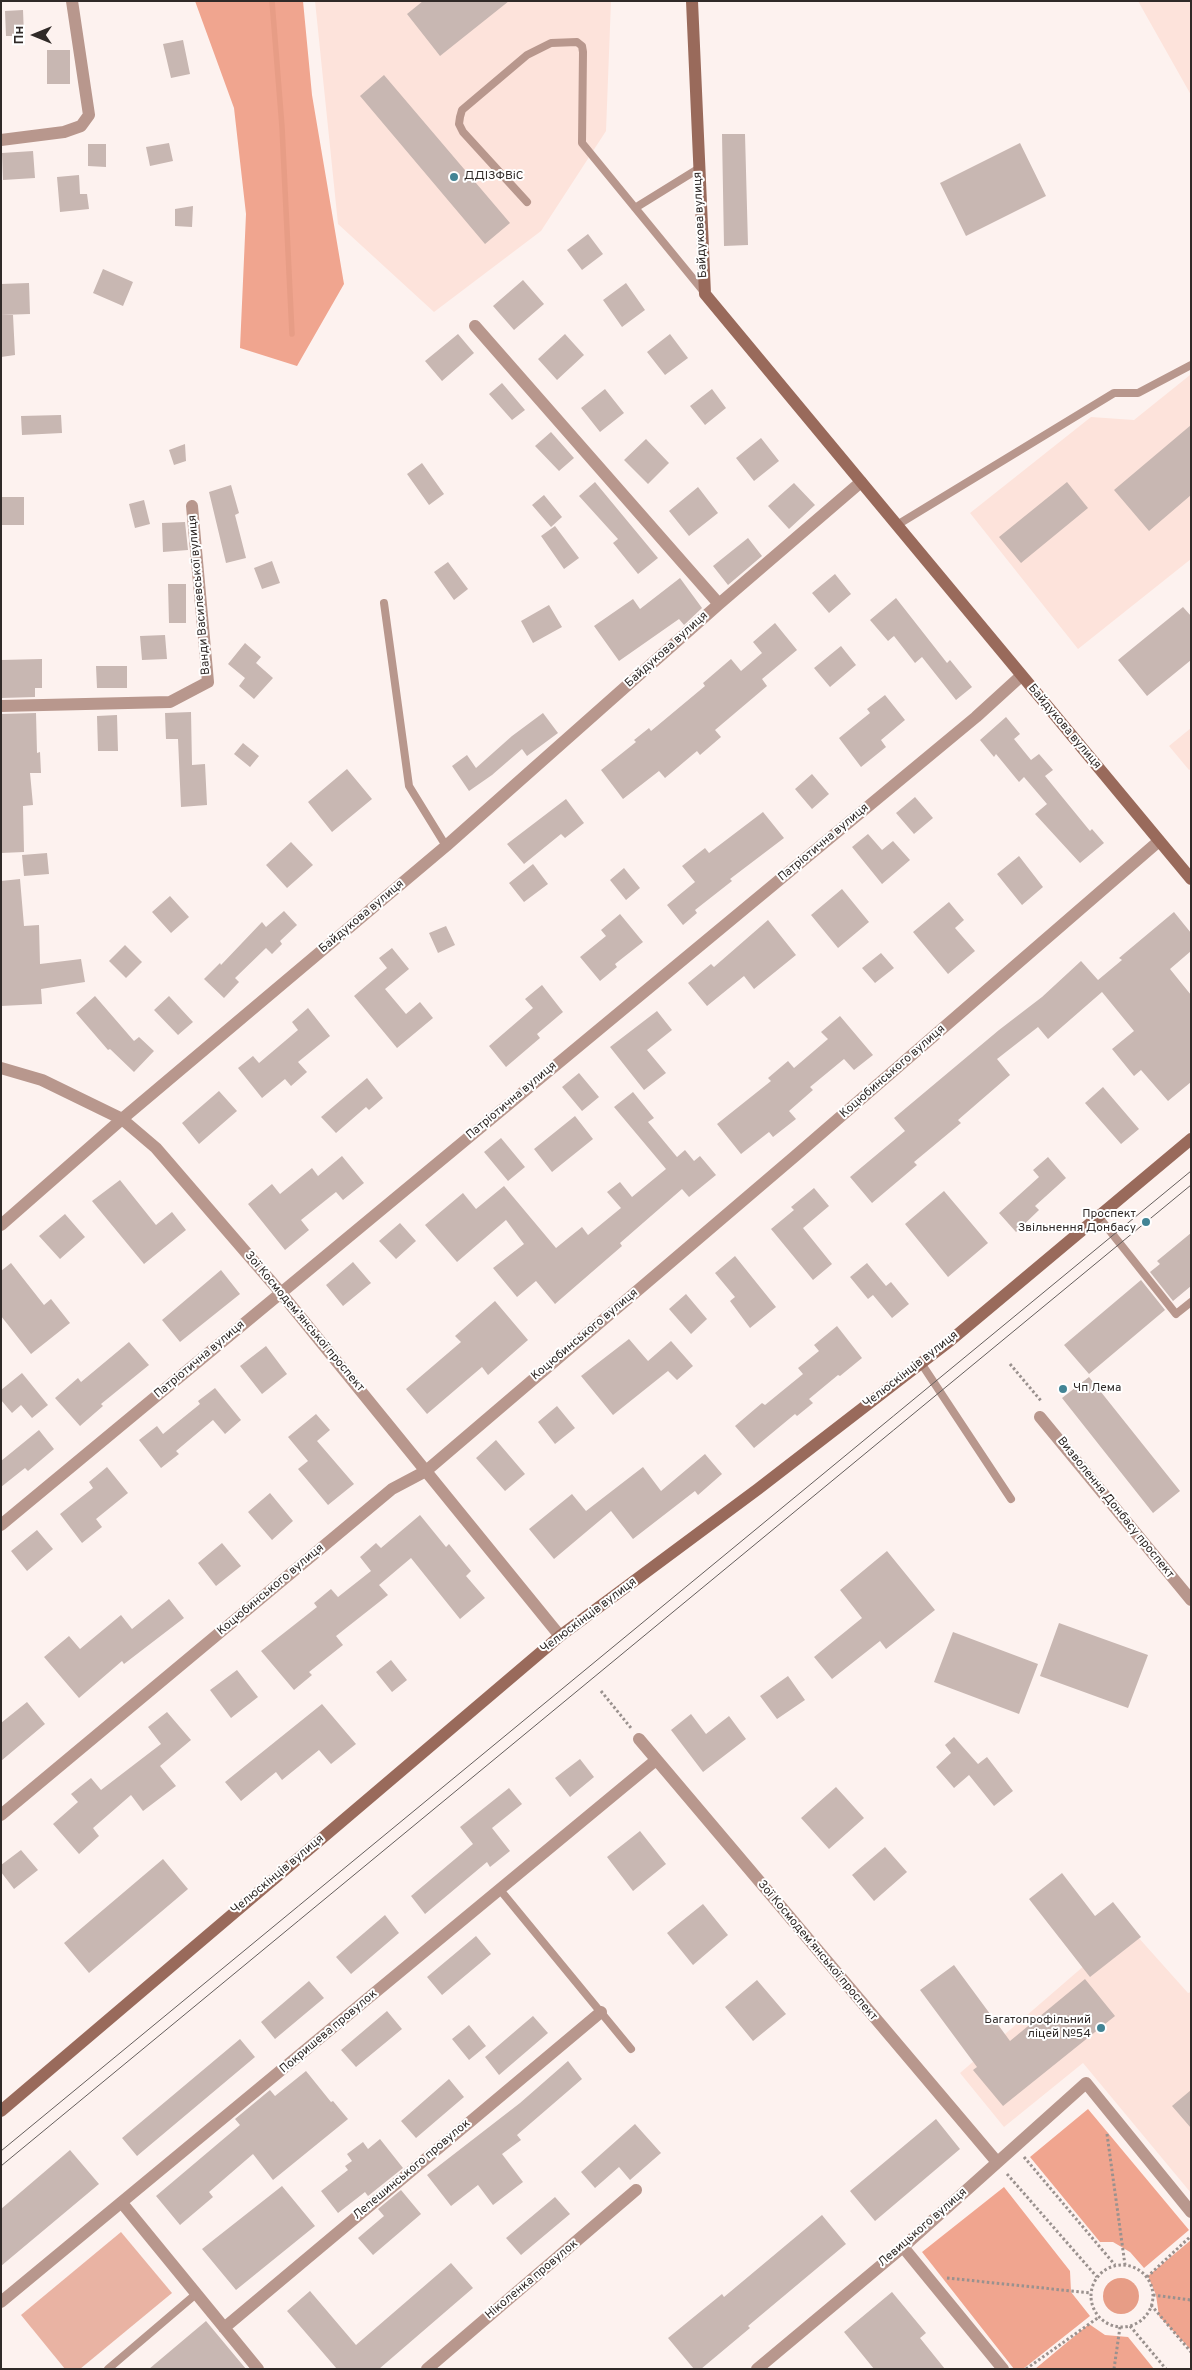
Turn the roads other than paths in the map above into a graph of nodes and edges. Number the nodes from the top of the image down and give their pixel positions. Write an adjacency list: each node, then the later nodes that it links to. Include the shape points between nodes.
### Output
1 (72, 1): 3 (street, via 88,115 81,126 64,132)
2 (692, 1): 4 (main road, Байдукова вулиця)
3 (1, 140)
4 (698, 169): 6 (lane); 7 (main road, Байдукова вулиця)
5 (527, 202): 6 (lane, via 463,132 459,124 462,110 527,55 551,43 573,41 580,44 583,52 582,143)
6 (635, 208): 7 (lane)
7 (705, 294): 10 (main road, Байдукова вулиця)
8 (475, 326): 14 (street, Байдукова вулиця)
9 (1191, 365): 12 (lane, via 1138,393 1114,393)
10 (861, 482): 12 (main road, Байдукова вулиця); 14 (street, Байдукова вулиця)
11 (192, 506): 16 (street, Ванди Василевської вулиця, via 208,682 170,702)
12 (897, 525): 15 (main road, Байдукова вулиця)
13 (384, 603): 18 (lane, via 409,786)
14 (719, 604): 18 (street, Байдукова вулиця)
15 (1021, 676): 17 (main road, Байдукова вулиця); 25 (street, Патріотична вулиця)
16 (1, 706)
17 (1158, 841): 19 (main road, Байдукова вулиця); 29 (street, Коцюбинського вулиця, via 787,1164)
18 (446, 846): 21 (street, Байдукова вулиця)
19 (1191, 879)
20 (1, 1068): 21 (street, Зої Космодем’янської проспект, via 42,1080)
21 (122, 1119): 24 (street, Байдукова вулиця); 25 (street, Зої Космодем’янської проспект, via 156,1148)
22 (1191, 1139): 23 (main road, Челюскінців вулиця)
23 (1098, 1216): 26 (lane, via 1176,1314); 27 (main road, Челюскінців вулиця)
24 (1, 1225)
25 (281, 1293): 29 (street, Зої Космодем’янської проспект); 31 (street, Патріотична вулиця)
26 (1191, 1302)
27 (921, 1363): 30 (lane); 33 (main road, Челюскінців вулиця)
28 (1040, 1417): 32 (street, Визволення Донбасу проспект)
29 (426, 1471): 33 (street, Зої Космодем’янської проспект); 36 (street, Коцюбинського вулиця, via 392,1489)
30 (1011, 1499)
31 (1, 1526)
32 (1191, 1600)
33 (560, 1636): 40 (main road, Челюскінців вулиця)
34 (639, 1739): 35 (street, Зої Космодем’янської проспект)
35 (656, 1760): 37 (street, Покришева провулок); 41 (street, Зої Космодем’янської проспект)
36 (1, 1815)
37 (501, 1891): 38 (lane); 43 (street, Покришева провулок)
38 (600, 2012): 39 (lane); 48 (street, Лепешинського провулок)
39 (631, 2048)
40 (1, 2111)
41 (997, 2162): 44 (street, Левицького вулиця, via 1086,2083); 45 (street, Левицького вулиця)
42 (636, 2190): 51 (street, Ніколенка провулок)
43 (122, 2202): 46 (street); 47 (street, Покришева провулок)
44 (1191, 2212)
45 (903, 2247): 52 (street, Левицького вулиця); 53 (street)
46 (196, 2294): 48 (street); 49 (lane)
47 (1, 2302)
48 (224, 2328): 50 (street)
49 (108, 2369)
50 (258, 2369)
51 (427, 2369)
52 (757, 2369)
53 (1003, 2369)

